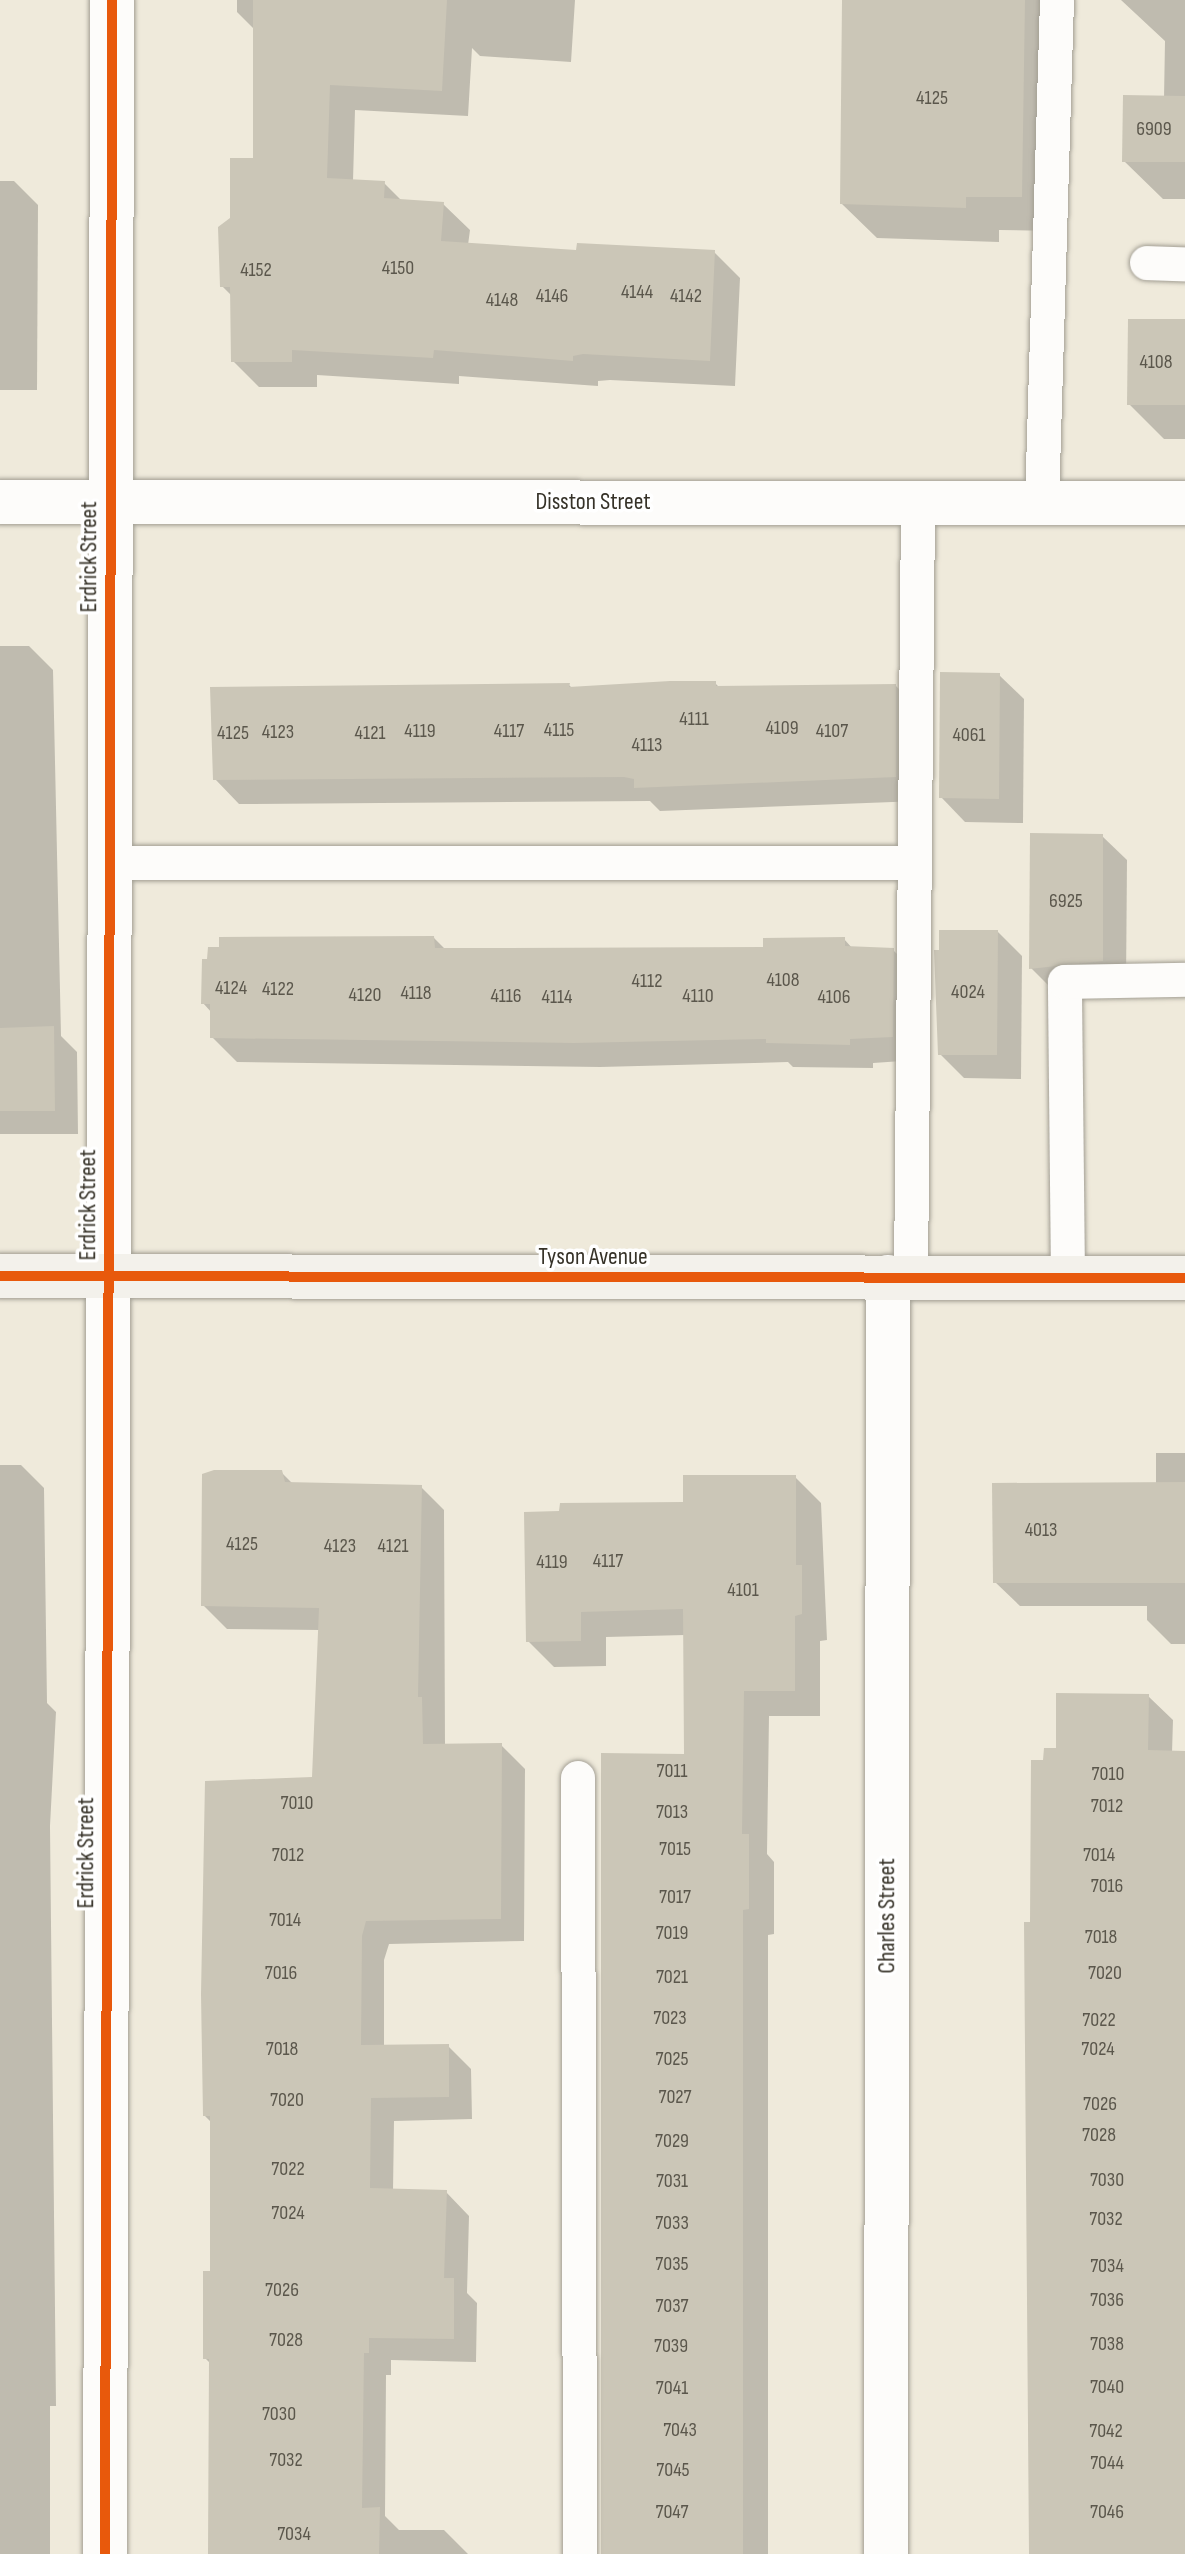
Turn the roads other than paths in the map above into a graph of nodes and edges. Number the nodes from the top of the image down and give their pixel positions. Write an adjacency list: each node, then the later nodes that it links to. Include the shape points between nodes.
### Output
1 (112, 0): 6 (street, Erdrick Street)
2 (1057, 0): 8 (lane)
3 (1147, 263): 4 (lane)
4 (1185, 264)
5 (0, 502): 6 (street, Disston Street)
6 (109, 502): 7 (street, Disston Street); 10 (street, Erdrick Street)
7 (918, 502): 8 (street, Disston Street); 11 (lane)
8 (1042, 503): 9 (street, Disston Street)
9 (1185, 503)
10 (108, 863): 11 (lane); 14 (street, Erdrick Street)
11 (915, 863): 15 (lane)
12 (1185, 980): 16 (lane, via 1065,982)
13 (0, 1276): 14 (street, Tyson Avenue)
14 (108, 1277): 15 (street, Tyson Avenue); 19 (street, Erdrick Street)
15 (899, 1278): 16 (street, Tyson Avenue); 21 (street, Charles Street)
16 (1068, 1278): 17 (street, Tyson Avenue)
17 (1185, 1278)
18 (578, 1778): 20 (lane)
19 (105, 2554)
20 (580, 2554)
21 (886, 2554)

